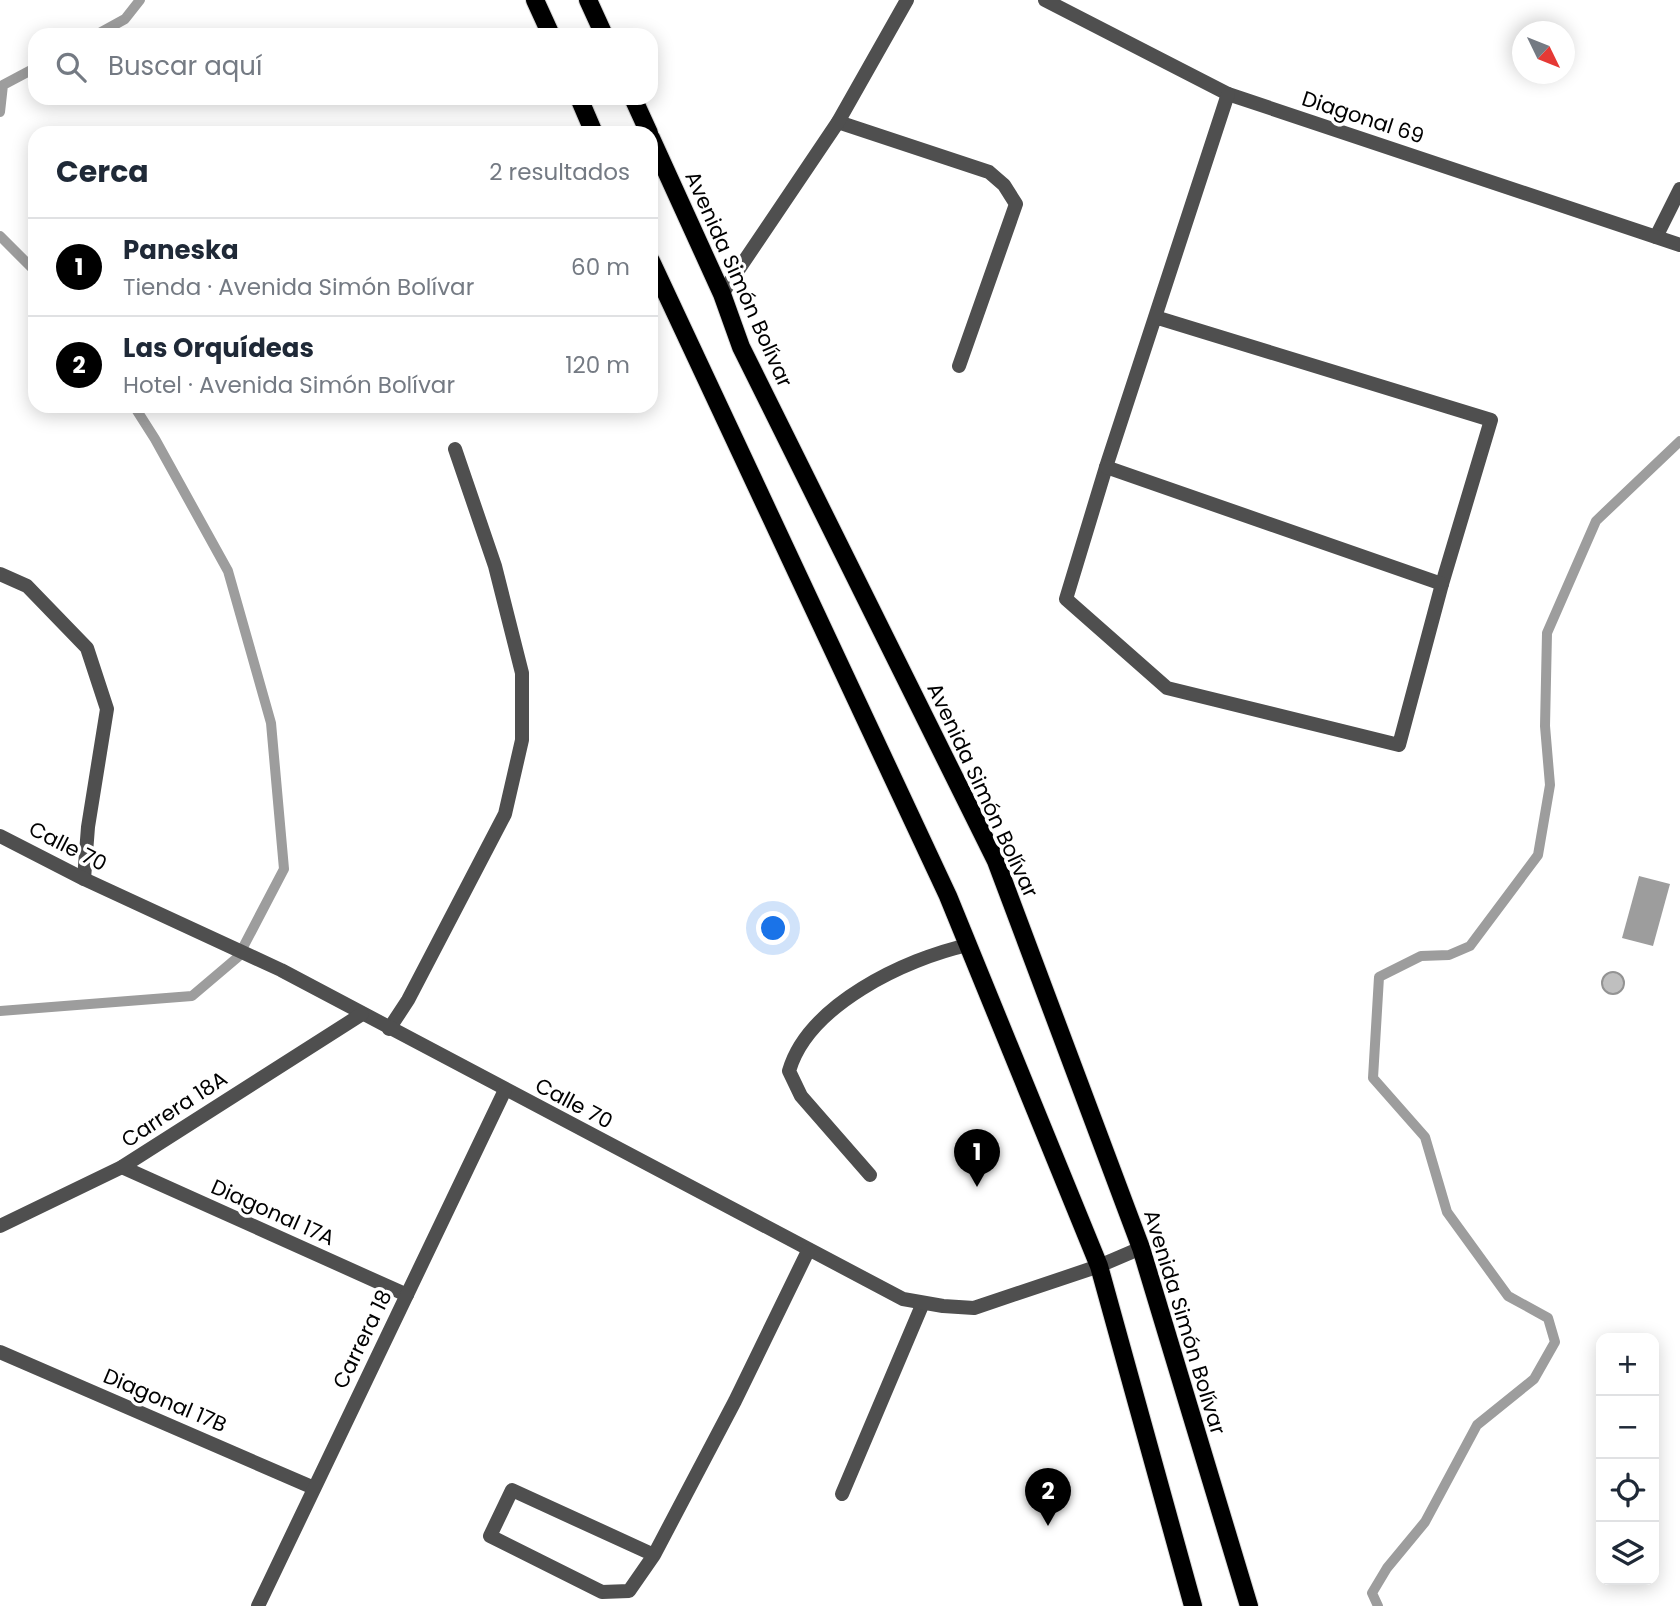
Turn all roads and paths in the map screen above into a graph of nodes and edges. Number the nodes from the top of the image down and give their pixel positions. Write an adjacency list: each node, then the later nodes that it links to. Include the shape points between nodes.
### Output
1 (536, 0): 5 (main road)
2 (588, 0): 6 (main road)
3 (907, 0): 10 (street)
4 (1045, 0): 7 (street, Diagonal 69)
5 (548, 28)
6 (601, 28)
7 (1228, 94): 15 (street, Diagonal 69); 19 (street)
8 (582, 105): 11 (main road)
9 (636, 105): 12 (main road)
10 (838, 122): 18 (street); 20 (street, via 989,172 1016,204)
11 (591, 126)
12 (646, 126)
13 (658, 153): 18 (main road, Avenida Simón Bolívar)
14 (1680, 189): 15 (street)
15 (1656, 237): 16 (street, Diagonal 69)
16 (1680, 245)
17 (658, 276): 27 (main road)
18 (722, 294): 34 (main road, Avenida Simón Bolívar, via 741,347 996,861)
19 (1155, 317): 22 (street); 24 (street, via 1491,420)
20 (959, 366)
21 (455, 449): 29 (street, via 495,566 522,673 522,740 505,814)
22 (1105, 467): 24 (street); 24 (street, via 1066,599 1167,688 1399,745)
23 (0, 574): 26 (street, via 27,586 87,648 107,709)
24 (1442, 583)
25 (0, 836): 26 (street, Calle 70)
26 (84, 879): 28 (street, Calle 70, via 281,970)
27 (968, 945): 32 (street, via 941,951 881,977 828,1013 794,1054 789,1071 800,1096); 36 (main road)
28 (362, 1014): 29 (street, Calle 70); 31 (street, Carrera 18A)
29 (389, 1029): 30 (street, Calle 70)
30 (505, 1090): 35 (street, Calle 70); 37 (street, Carrera 18)
31 (122, 1167): 33 (street, Carrera 18A); 37 (street, Diagonal 17A)
32 (870, 1175)
33 (0, 1226)
34 (1141, 1248): 36 (street, Calle 70); 45 (main road, Avenida Simón Bolívar)
35 (808, 1251): 38 (street, Calle 70, via 903,1299); 42 (street)
36 (1100, 1266): 38 (street, Calle 70, via 975,1308); 44 (main road)
37 (407, 1295): 40 (street, Carrera 18)
38 (923, 1303): 41 (street)
39 (0, 1352): 40 (street, Diagonal 17B)
40 (314, 1488): 43 (street, Carrera 18)
41 (842, 1494)
42 (654, 1555): 42 (street, via 512,1490 491,1536 602,1592 629,1591)
43 (258, 1606)
44 (1194, 1606)
45 (1249, 1606)

